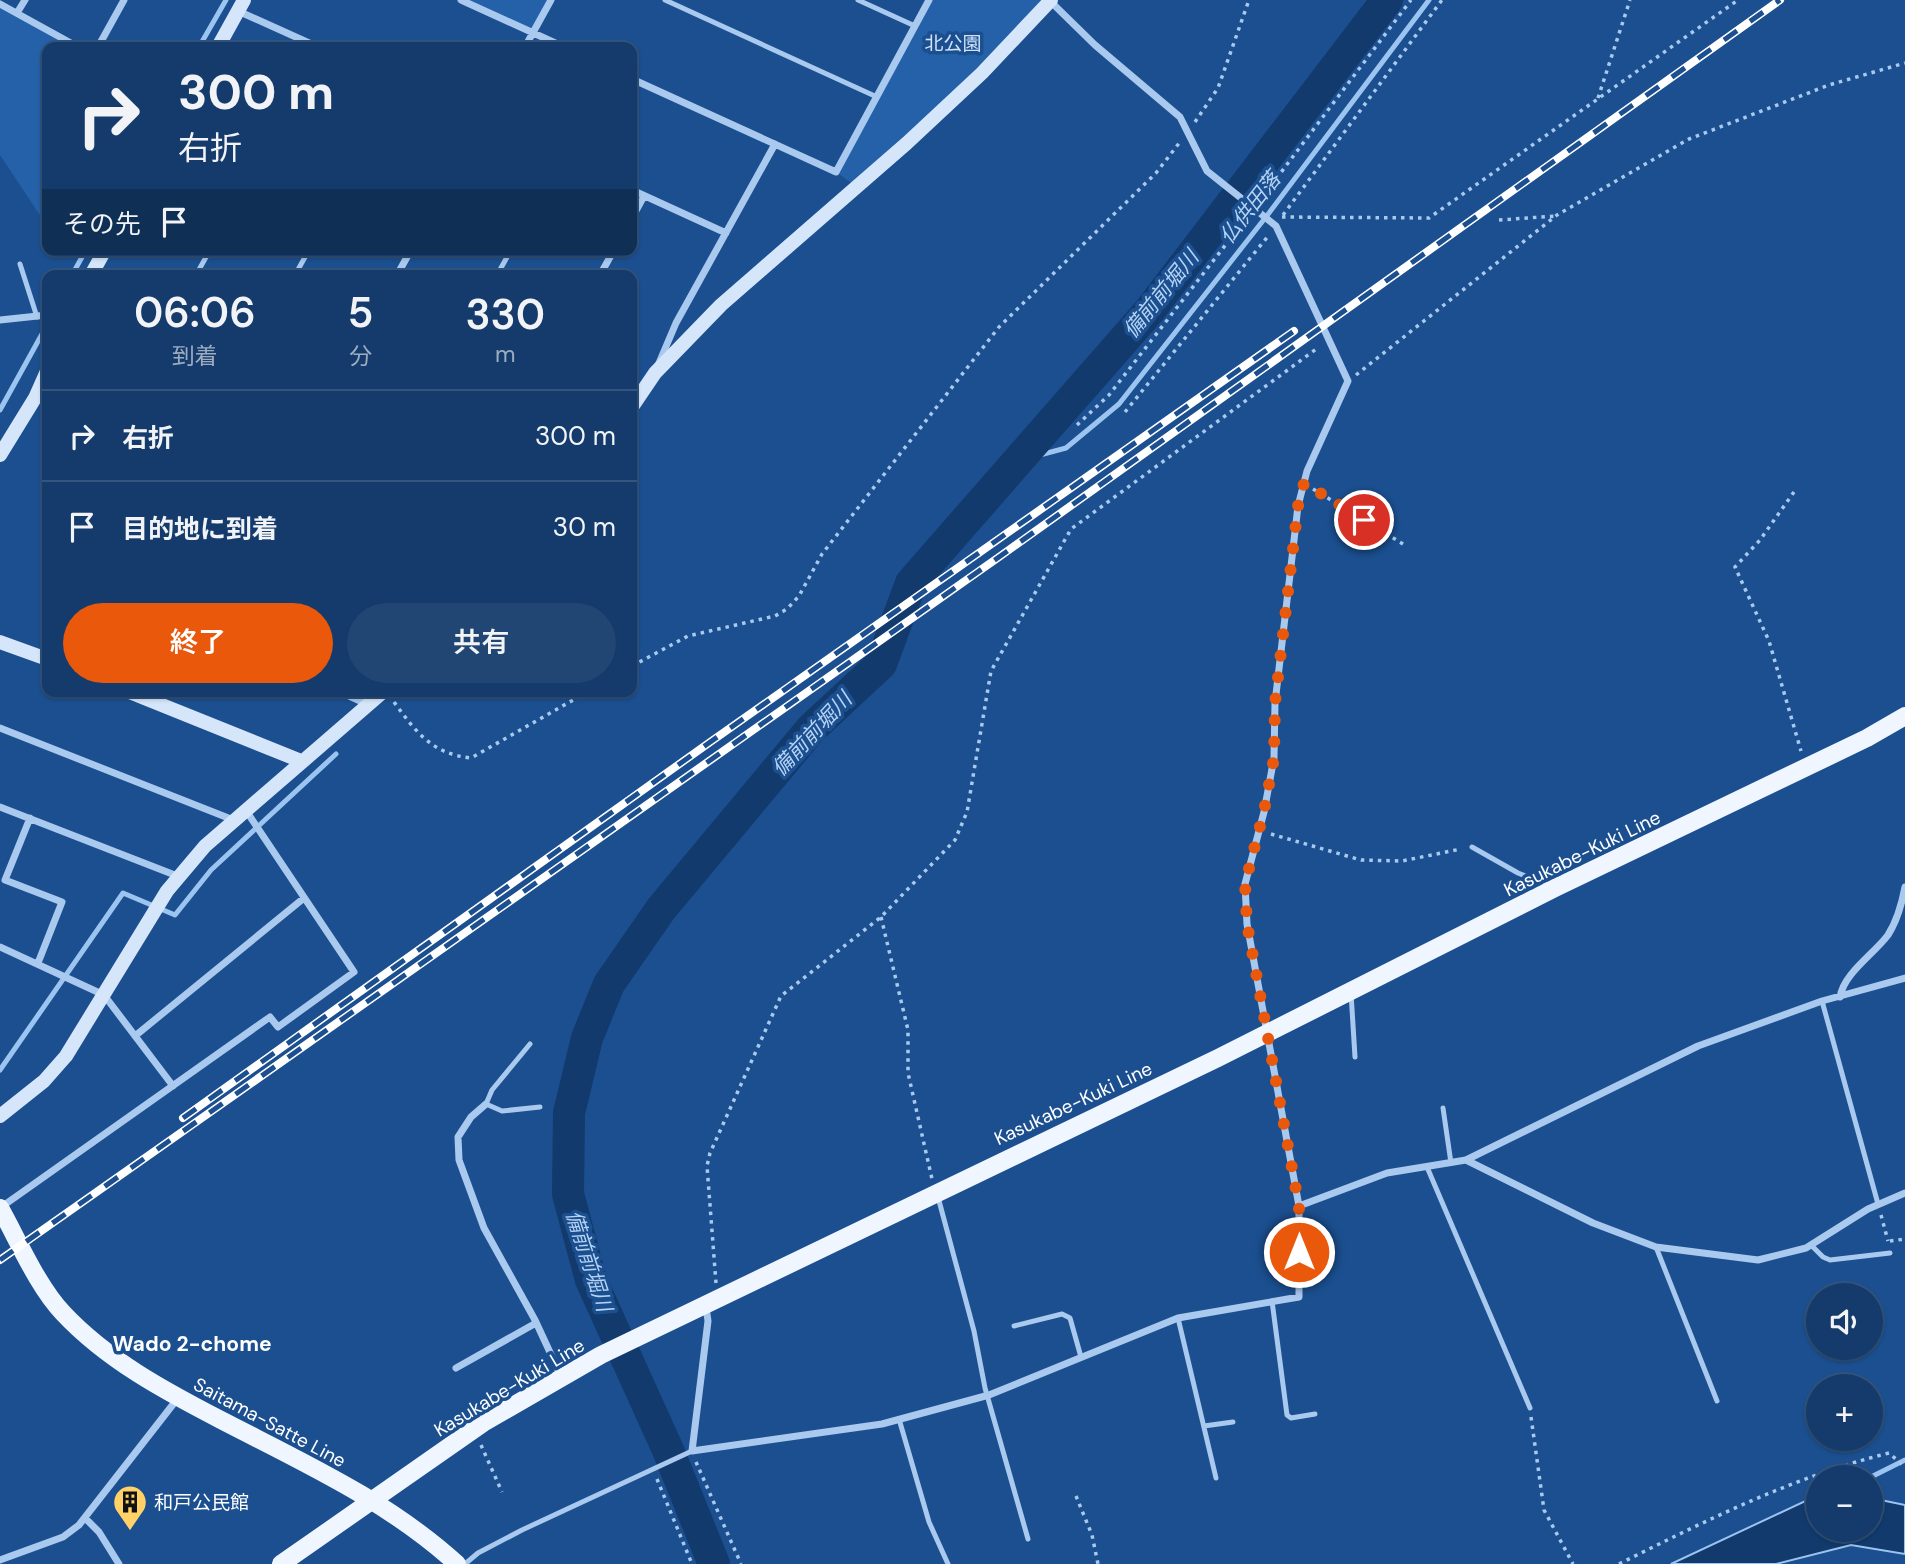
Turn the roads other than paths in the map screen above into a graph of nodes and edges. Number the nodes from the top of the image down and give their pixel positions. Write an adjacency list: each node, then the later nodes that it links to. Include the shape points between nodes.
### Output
1 (25, 0): 11 (street)
2 (124, 0): 15 (street)
3 (461, 0): 13 (street)
4 (551, 0): 13 (street)
5 (665, 0): 21 (lane)
6 (858, 0): 12 (lane)
7 (929, 0): 12 (street)
8 (1050, 1): 31 (street, via 973,82 721,306); 59 (street, via 1180,117 1207,171 1273,223 1348,381 1298,506 1275,703 1274,758 1245,884)
9 (0, 4): 11 (street)
10 (241, 6): 16 (street); 17 (street)
11 (17, 13): 14 (street)
12 (915, 26): 21 (street)
13 (533, 33): 18 (street); 19 (street)
14 (69, 42)
15 (101, 42)
16 (221, 42)
17 (309, 42)
18 (528, 42)
19 (553, 42)
20 (637, 81): 22 (street)
21 (877, 97): 22 (street, via 836,172)
22 (775, 144): 26 (street)
23 (637, 192): 24 (street)
24 (644, 196): 25 (street); 26 (street)
25 (637, 209)
26 (726, 233): 31 (street, via 676,323)
27 (20, 264): 29 (lane)
28 (42, 316): 29 (street)
29 (37, 317): 30 (street)
30 (0, 320)
31 (655, 373): 33 (street)
32 (42, 383): 34 (street)
33 (637, 400)
34 (0, 454)
35 (0, 642): 36 (street)
36 (42, 657)
37 (142, 697): 43 (street)
38 (351, 697): 40 (street)
39 (380, 697): 40 (street)
40 (370, 706): 43 (street)
41 (1905, 716): 50 (main road, Kasukabe-Kuki Line)
42 (0, 728): 45 (street)
43 (301, 761): 45 (street)
44 (0, 807): 46 (street)
45 (242, 816): 48 (street, via 205,846); 51 (street)
46 (30, 818): 48 (street); 53 (street, via 5,880 62,902)
47 (1472, 847): 50 (lane)
48 (181, 877): 56 (street, via 167,891)
49 (1905, 887): 57 (street, via 1888,934 1845,983)
50 (1555, 888): 55 (main road, Kasukabe-Kuki Line)
51 (304, 898): 60 (street); 63 (street, via 354,972 278,1027 270,1017)
52 (0, 947): 53 (street)
53 (38, 963): 56 (street)
54 (1905, 978): 57 (street)
55 (1351, 989): 59 (main road, Kasukabe-Kuki Line); 62 (lane)
56 (104, 995): 60 (street); 67 (street, via 66,1056)
57 (1840, 997): 58 (street)
58 (1822, 1001): 68 (street, via 1698,1046); 73 (lane)
59 (1268, 1031): 71 (main road, Kasukabe-Kuki Line); 74 (street)
60 (135, 1036): 63 (street)
61 (530, 1044): 64 (lane)
62 (1355, 1057)
63 (173, 1086): 75 (street)
64 (486, 1104): 65 (lane, via 502,1111); 82 (street, via 458,1137 459,1160 484,1228)
65 (540, 1107)
66 (1443, 1108): 69 (lane)
67 (0, 1116)
68 (1466, 1160): 69 (street); 77 (street, via 1556,1206)
69 (1451, 1163): 70 (street)
70 (1427, 1167): 74 (street, via 1387,1173); 90 (lane)
71 (936, 1191): 79 (main road, Kasukabe-Kuki Line); 87 (lane)
72 (1905, 1193): 73 (street)
73 (1878, 1204): 76 (street)
74 (1299, 1206): 80 (street, via 1299,1297)
75 (0, 1208): 88 (main road, Saitama-Satte Line, via 62,1311 108,1354)
76 (1811, 1245): 77 (street, via 1759,1260); 78 (lane, via 1830,1260)
77 (1656, 1247): 89 (lane)
78 (1890, 1253)
79 (713, 1299): 86 (main road, Kasukabe-Kuki Line); 95 (street)
80 (1272, 1301): 81 (street); 91 (lane, via 1287,1415 1302,1419)
81 (1178, 1318): 84 (street); 94 (lane)
82 (536, 1323): 85 (street); 86 (street)
83 (1014, 1326): 84 (lane, via 1062,1314 1070,1318)
84 (1081, 1357): 87 (street)
85 (456, 1368)
86 (561, 1376): 97 (main road, Kasukabe-Kuki Line, via 483,1423)
87 (989, 1395): 92 (street); 99 (lane)
88 (178, 1397): 97 (main road, Saitama-Satte Line); 98 (street)
89 (1717, 1401)
90 (1530, 1408)
91 (1315, 1414)
92 (899, 1419): 95 (street); 105 (lane, via 929,1522)
93 (1233, 1422): 94 (lane)
94 (1204, 1426): 96 (lane)
95 (689, 1452): 104 (lane, via 522,1530)
96 (1216, 1478)
97 (373, 1500): 102 (main road, Kasukabe-Kuki Line); 103 (main road, Saitama-Satte Line, via 419,1530)
98 (85, 1518): 100 (street, via 63,1537); 101 (street)
99 (1028, 1539)
100 (0, 1560)
101 (119, 1564)
102 (281, 1564)
103 (457, 1564)
104 (466, 1564)
105 (948, 1564)

